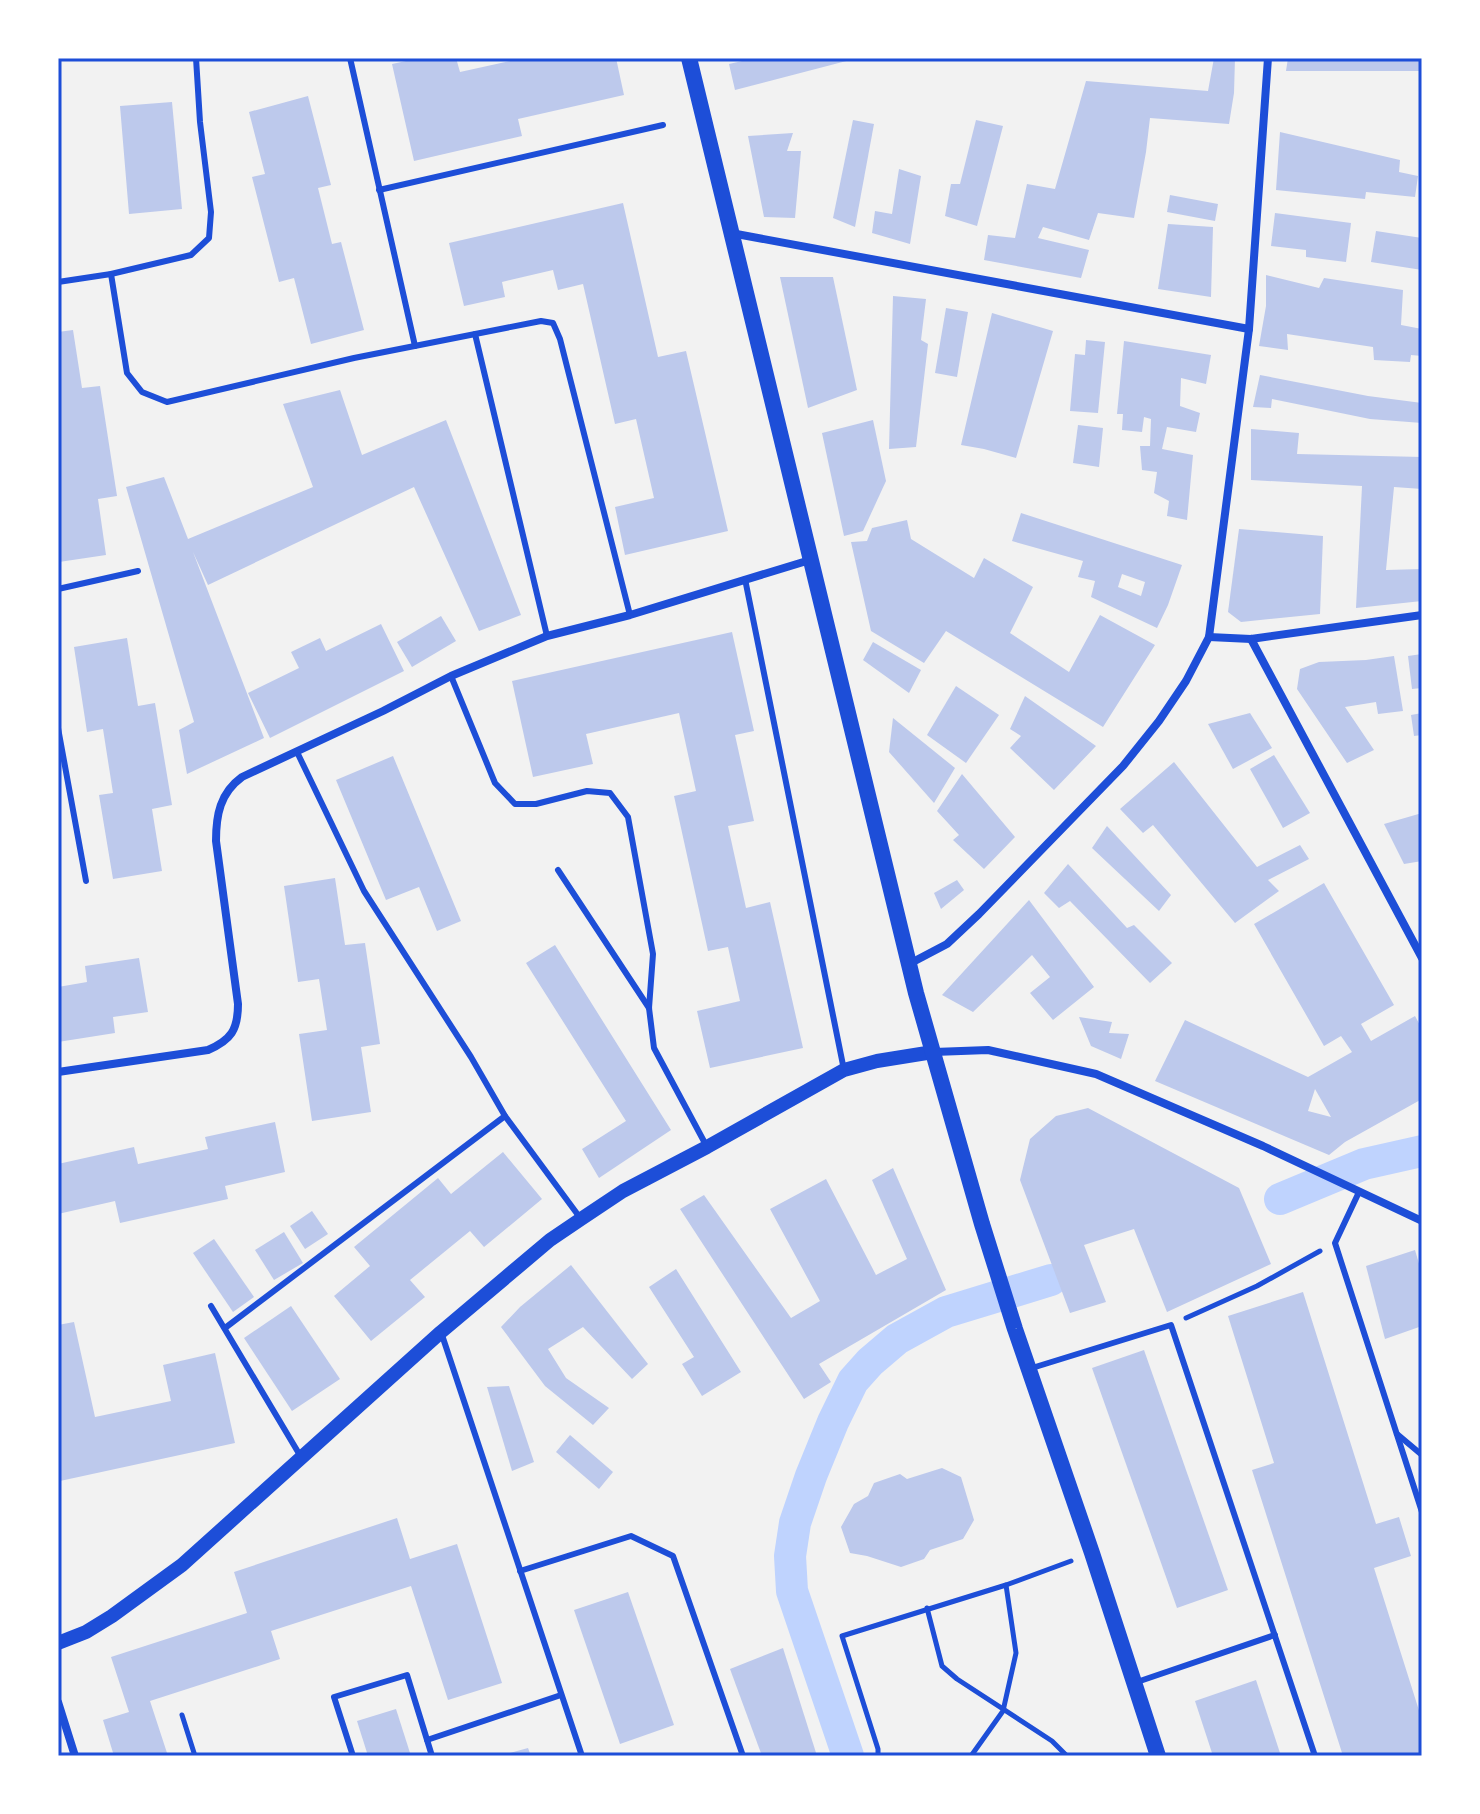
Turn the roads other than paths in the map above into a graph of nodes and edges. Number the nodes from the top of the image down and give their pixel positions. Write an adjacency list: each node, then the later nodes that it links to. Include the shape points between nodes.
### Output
1 (196, 58): 8 (lane, via 209,238 191,255)
2 (350, 58): 6 (lane)
3 (689, 58): 7 (main road)
4 (1268, 58): 10 (street)
5 (663, 125): 6 (lane)
6 (379, 190): 12 (lane)
7 (731, 233): 10 (street); 13 (main road)
8 (111, 274): 9 (lane); 12 (lane, via 127,373 142,392 167,402)
9 (58, 282)
10 (1249, 329): 20 (street)
11 (475, 334): 12 (lane); 17 (lane, via 553,323); 19 (lane)
12 (415, 346)
13 (811, 559): 15 (street); 29 (main road)
14 (138, 571): 16 (lane)
15 (745, 579): 17 (street); 32 (lane)
16 (58, 589)
17 (630, 615): 19 (street)
18 (1422, 615): 21 (street)
19 (547, 636): 22 (street)
20 (1209, 637): 21 (street); 29 (street, via 1186,681 1123,766 947,944)
21 (1251, 639): 28 (street)
22 (451, 676): 25 (street); 30 (lane, via 495,783 515,804 587,791 610,793 628,817 653,954)
23 (58, 728): 24 (lane)
24 (59, 743): 27 (lane)
25 (297, 752): 33 (street, via 236,782 218,811 216,841 238,1004 232,1033 208,1050); 34 (lane, via 364,891)
26 (558, 870): 30 (lane)
27 (86, 881)
28 (1422, 958)
29 (909, 964): 31 (main road)
30 (649, 1008): 35 (lane, via 654,1048)
31 (933, 1052): 32 (street); 36 (street, via 988,1050 1096,1074); 42 (main road)
32 (844, 1070): 35 (street)
33 (58, 1072)
34 (505, 1116): 37 (lane); 40 (lane)
35 (707, 1147): 37 (street)
36 (1359, 1192): 38 (street); 43 (lane, via 1335,1243)
37 (581, 1219): 41 (street)
38 (1422, 1221)
39 (211, 1306): 40 (lane)
40 (225, 1328): 45 (lane)
41 (441, 1332): 45 (street); 47 (lane)
42 (1029, 1369): 48 (lane, via 1171,1325); 50 (main road)
43 (1397, 1434): 44 (lane); 46 (lane)
44 (1422, 1455)
45 (301, 1458): 49 (street, via 182,1565 112,1616)
46 (1422, 1512)
47 (520, 1571): 51 (lane); 58 (lane, via 631,1536 673,1556)
48 (1275, 1635): 50 (lane); 60 (lane)
49 (58, 1643)
50 (1134, 1683): 59 (main road)
51 (561, 1695): 53 (lane); 57 (lane)
52 (58, 1702): 54 (street)
53 (427, 1740): 55 (lane, via 407,1675 334,1697); 56 (lane)
54 (75, 1756)
55 (353, 1756)
56 (432, 1756)
57 (582, 1756)
58 (743, 1756)
59 (1158, 1756)
60 (1315, 1756)

